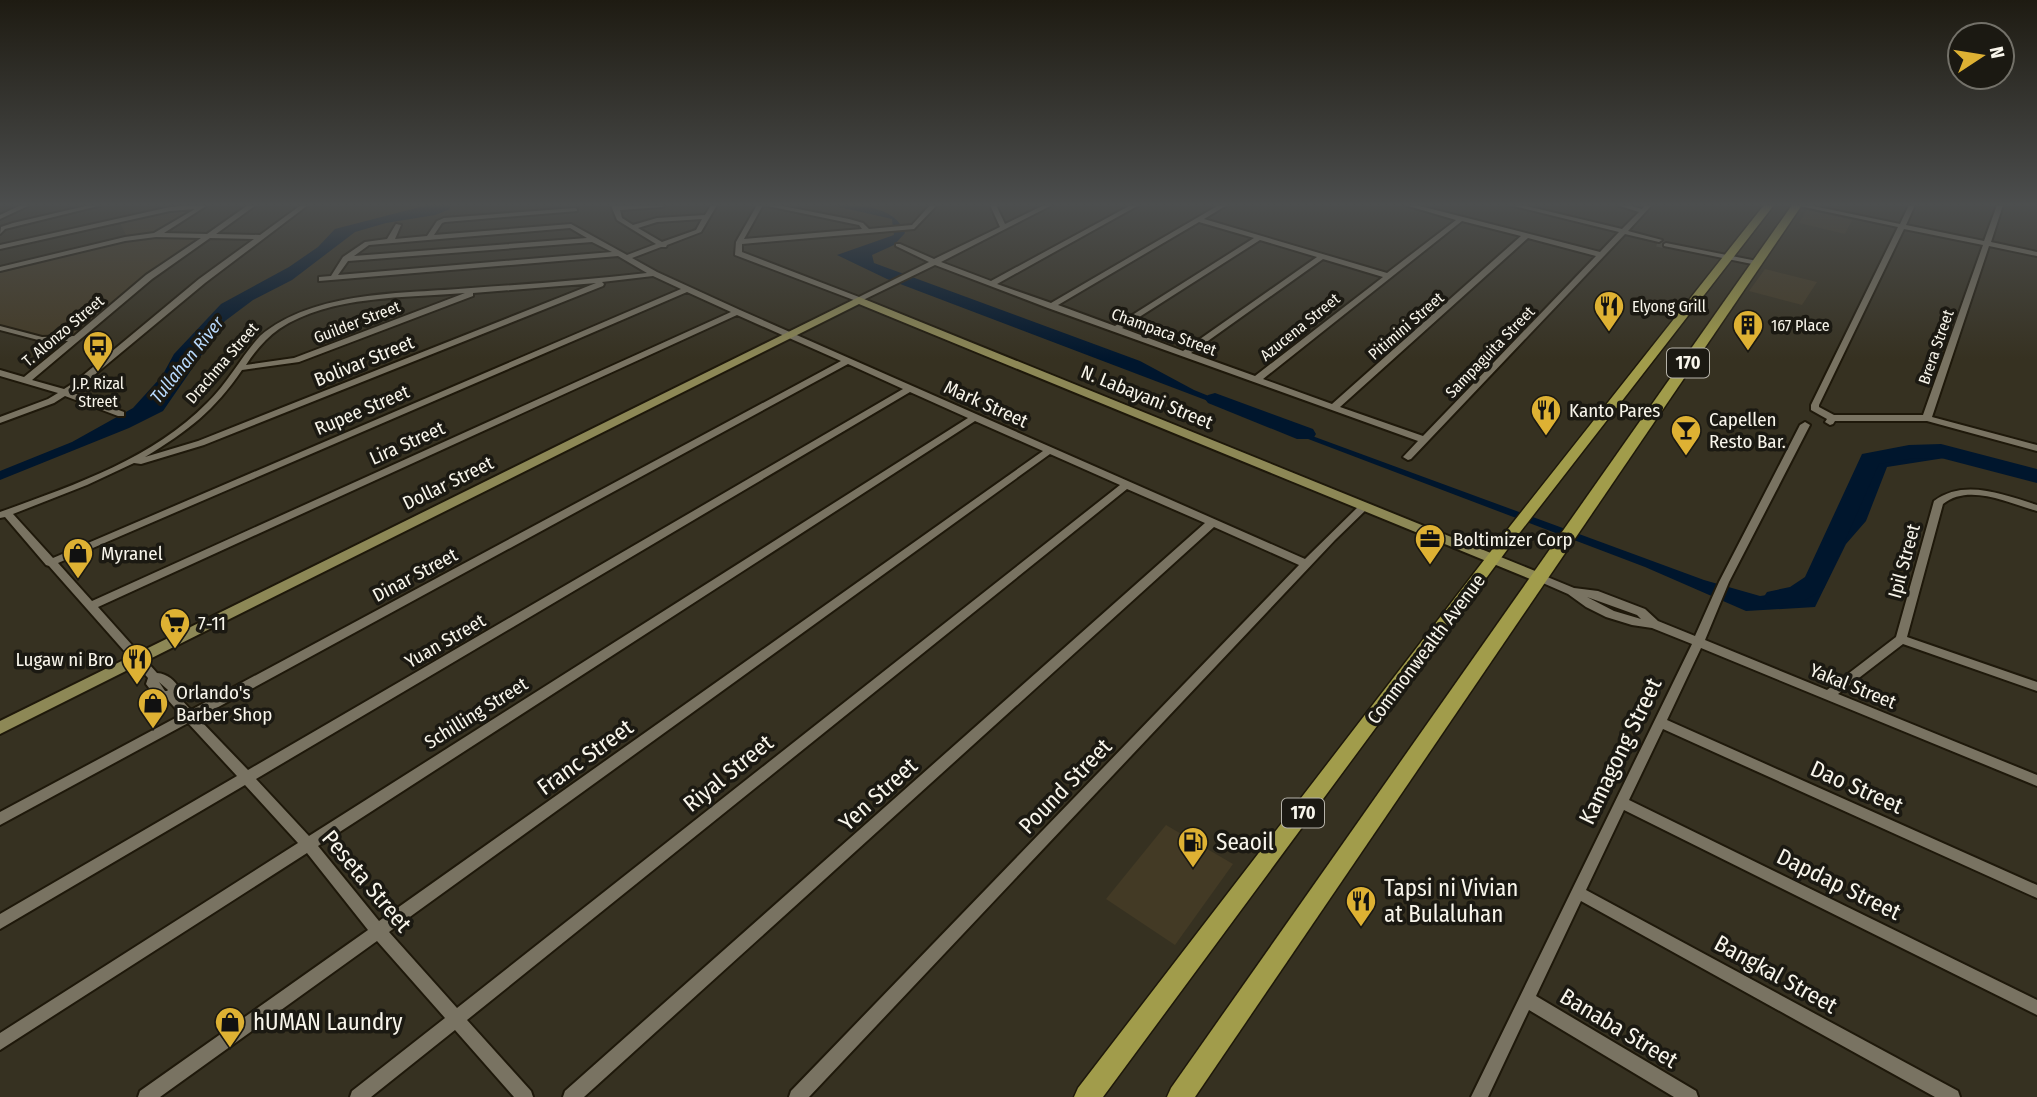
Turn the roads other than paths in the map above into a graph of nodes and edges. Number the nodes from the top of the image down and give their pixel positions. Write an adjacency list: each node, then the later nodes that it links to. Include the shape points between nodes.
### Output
1 (53, 256): 28 (street)
2 (179, 256): 43 (street, T. Alonzo Street)
3 (234, 256): 51 (street)
4 (351, 256): 25 (street)
5 (393, 256): 25 (street)
6 (592, 256): 31 (street)
7 (622, 256): 24 (street, Mark Street)
8 (632, 256): 24 (street)
9 (746, 256): 37 (street, N. Labayani Street)
10 (922, 256): 26 (street, Champaca Street)
11 (945, 256): 26 (street, Dollar Street)
12 (1042, 256): 34 (street)
13 (1137, 256): 38 (street)
14 (1230, 256): 41 (street)
15 (1322, 256): 30 (street); 44 (street)
16 (1413, 256): 30 (street, Azucena Street)
17 (1503, 256): 52 (street, Pitimini Street)
18 (1600, 256): 58 (street, Sampaguita Street)
19 (1723, 256): 23 (street)
20 (1761, 256): 27 (main road, 170)
21 (1887, 256): 55 (street, via 1814,408 1830,421)
22 (1982, 256): 55 (street, Brera Street)
23 (1727, 257): 27 (street); 68 (main road, Commonwealth Avenue / 170)
24 (626, 258): 29 (street, Mark Street)
25 (346, 260): 31 (street)
26 (934, 262): 34 (street, Champaca Street); 37 (street, Dollar Street)
27 (1756, 263): 71 (main road, 170)
28 (0, 270)
29 (654, 274): 33 (street, Drachma Street); 36 (street, Mark Street)
30 (1388, 276): 49 (street, Azucena Street)
31 (333, 278): 32 (street)
32 (322, 279)
33 (610, 280): 35 (street, Drachma Street); 62 (street, Bolivar Street, via 201,443)
34 (991, 284): 38 (street, Champaca Street)
35 (482, 289): 46 (street, Guilder Street, via 296,360); 46 (street, Drachma Street, via 353,300 317,309 268,333)
36 (687, 289): 39 (street, Mark Street); 69 (street, Rupee Street)
37 (859, 300): 42 (street, Dollar Street); 64 (street, N. Labayani Street)
38 (1051, 306): 41 (street, Champaca Street)
39 (737, 312): 42 (street, Mark Street); 72 (street, Lira Street)
40 (0, 328): 43 (street, via 42,339)
41 (1115, 329): 44 (street, Champaca Street)
42 (788, 335): 45 (street, Mark Street); 75 (street, Dollar Street)
43 (76, 338): 48 (street, T. Alonzo Street)
44 (1184, 354): 49 (street, Champaca Street)
45 (846, 362): 50 (street, Mark Street); 78 (street, Dinar Street)
46 (240, 368): 62 (street, Drachma Street, via 184,428)
47 (0, 373): 48 (street)
48 (26, 380): 51 (street)
49 (1256, 380): 52 (street, Champaca Street)
50 (908, 389): 54 (street, Mark Street); 81 (street, Yuan Street)
51 (65, 393): 53 (street); 56 (street)
52 (1333, 408): 58 (street, Champaca Street)
53 (121, 414)
54 (974, 418): 60 (street, Mark Street); 85 (street, Schilling Street)
55 (1927, 418): 59 (street)
56 (0, 419)
57 (1805, 425): 74 (street, Kamagong Street, via 1724,582)
58 (1424, 440): 61 (street, Sampaguita Street)
59 (2037, 448)
60 (1049, 451): 63 (street, Mark Street); 89 (street, Franc Street)
61 (1408, 457)
62 (129, 465): 66 (street, Drachma Street)
63 (1126, 485): 67 (street, Mark Street); 92 (street, Riyal Street)
64 (1365, 506): 68 (street, N. Labayani Street); 70 (street, Pound Street)
65 (2037, 508): 73 (street, Ipil Street, via 1985,494 1943,497)
66 (4, 514): 69 (street, Peseta Street)
67 (1212, 523): 70 (street, Mark Street); 97 (street, Yen Street)
68 (1493, 559): 71 (street, N. Labayani Street); 99 (main road, Commonwealth Avenue / 170)
69 (50, 563): 72 (street, Peseta Street)
70 (1306, 564): 98 (street, Pound Street)
71 (1540, 578): 74 (street, Yakal Street, via 1572,591 1588,604); 100 (main road, 170)
72 (91, 606): 75 (street, Peseta Street)
73 (1901, 639): 76 (street); 77 (street)
74 (1698, 643): 77 (street, Yakal Street); 79 (street, Kamagong Street)
75 (138, 659): 78 (street, Peseta Street, via 154,677 152,684 161,695 171,696); 80 (street, Dollar Street)
76 (2037, 687)
77 (1827, 696): 82 (street, Yakal Street)
78 (189, 717): 81 (street, Peseta Street); 84 (street, Dinar Street)
79 (1659, 722): 83 (street, Kamagong Street); 87 (street, Dao Street)
80 (0, 728)
81 (248, 777): 85 (street, Peseta Street); 88 (street, Yuan Street)
82 (2037, 781)
83 (1621, 802): 86 (street, Kamagong Street); 91 (street, Dapdap Street)
84 (0, 819)
85 (307, 844): 89 (street, Peseta Street); 93 (street, Schilling Street)
86 (1577, 892): 90 (street, Kamagong Street); 103 (street, Bangkal Street)
87 (2037, 892)
88 (0, 922)
89 (378, 931): 92 (street, Peseta Street); 94 (street, Franc Street)
90 (1526, 999): 101 (street, Kamagong Street); 102 (street, Banaba Street)
91 (2037, 1008)
92 (456, 1019): 95 (street, Riyal Street); 96 (street, Peseta Street)
93 (0, 1042)
94 (146, 1097)
95 (358, 1097)
96 (525, 1097)
97 (571, 1097)
98 (797, 1097)
99 (1087, 1097)
100 (1180, 1097)
101 (1479, 1097)
102 (1690, 1097)
103 (1952, 1097)

